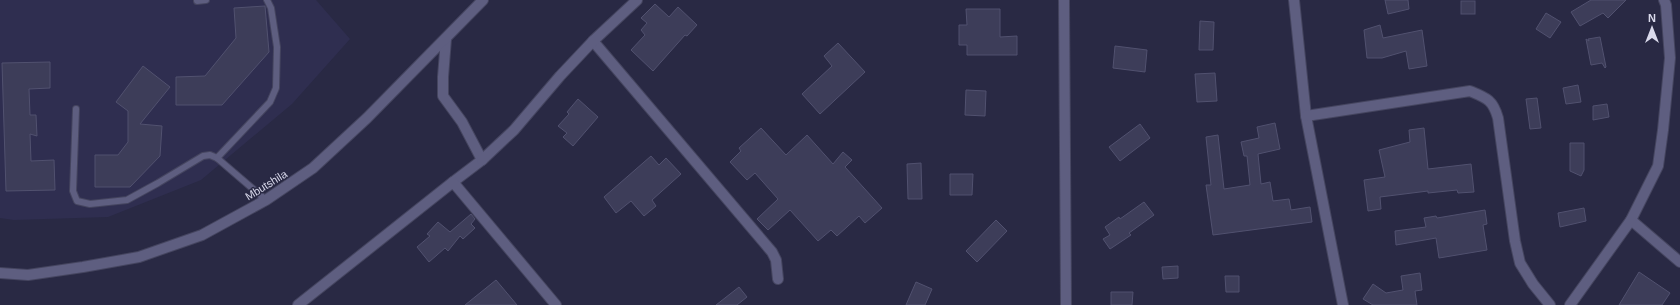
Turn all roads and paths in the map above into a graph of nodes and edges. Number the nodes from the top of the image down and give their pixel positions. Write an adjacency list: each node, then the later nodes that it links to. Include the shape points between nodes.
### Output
1 (206, 0): 8 (lane)
2 (267, 0): 13 (lane, via 271,8 277,47 276,88 270,102)
3 (483, 0): 9 (street, Mbutshila)
4 (637, 0): 10 (street)
5 (1064, 0): 23 (street)
6 (1294, 0): 12 (street)
7 (1664, 0): 17 (street, via 1670,58 1658,166)
8 (196, 1)
9 (446, 39): 14 (street, via 443,96 462,122); 16 (street, Mbutshila, via 314,168)
10 (593, 41): 14 (street, via 514,130); 20 (street, via 772,252 776,260)
11 (76, 109): 13 (lane, via 73,191 77,201 82,203 127,200 203,156)
12 (1306, 116): 24 (street); 25 (street, via 1470,91 1485,97 1494,105 1498,118 1520,263)
13 (217, 158): 16 (lane)
14 (482, 160): 15 (street)
15 (453, 182): 21 (street); 22 (street)
16 (266, 200): 19 (street, Mbutshila, via 202,235 139,257 28,275)
17 (1631, 220): 18 (street); 26 (street)
18 (1680, 262)
19 (0, 273)
20 (778, 280)
21 (298, 305)
22 (556, 305)
23 (1066, 305)
24 (1343, 305)
25 (1550, 305)
26 (1570, 305)

